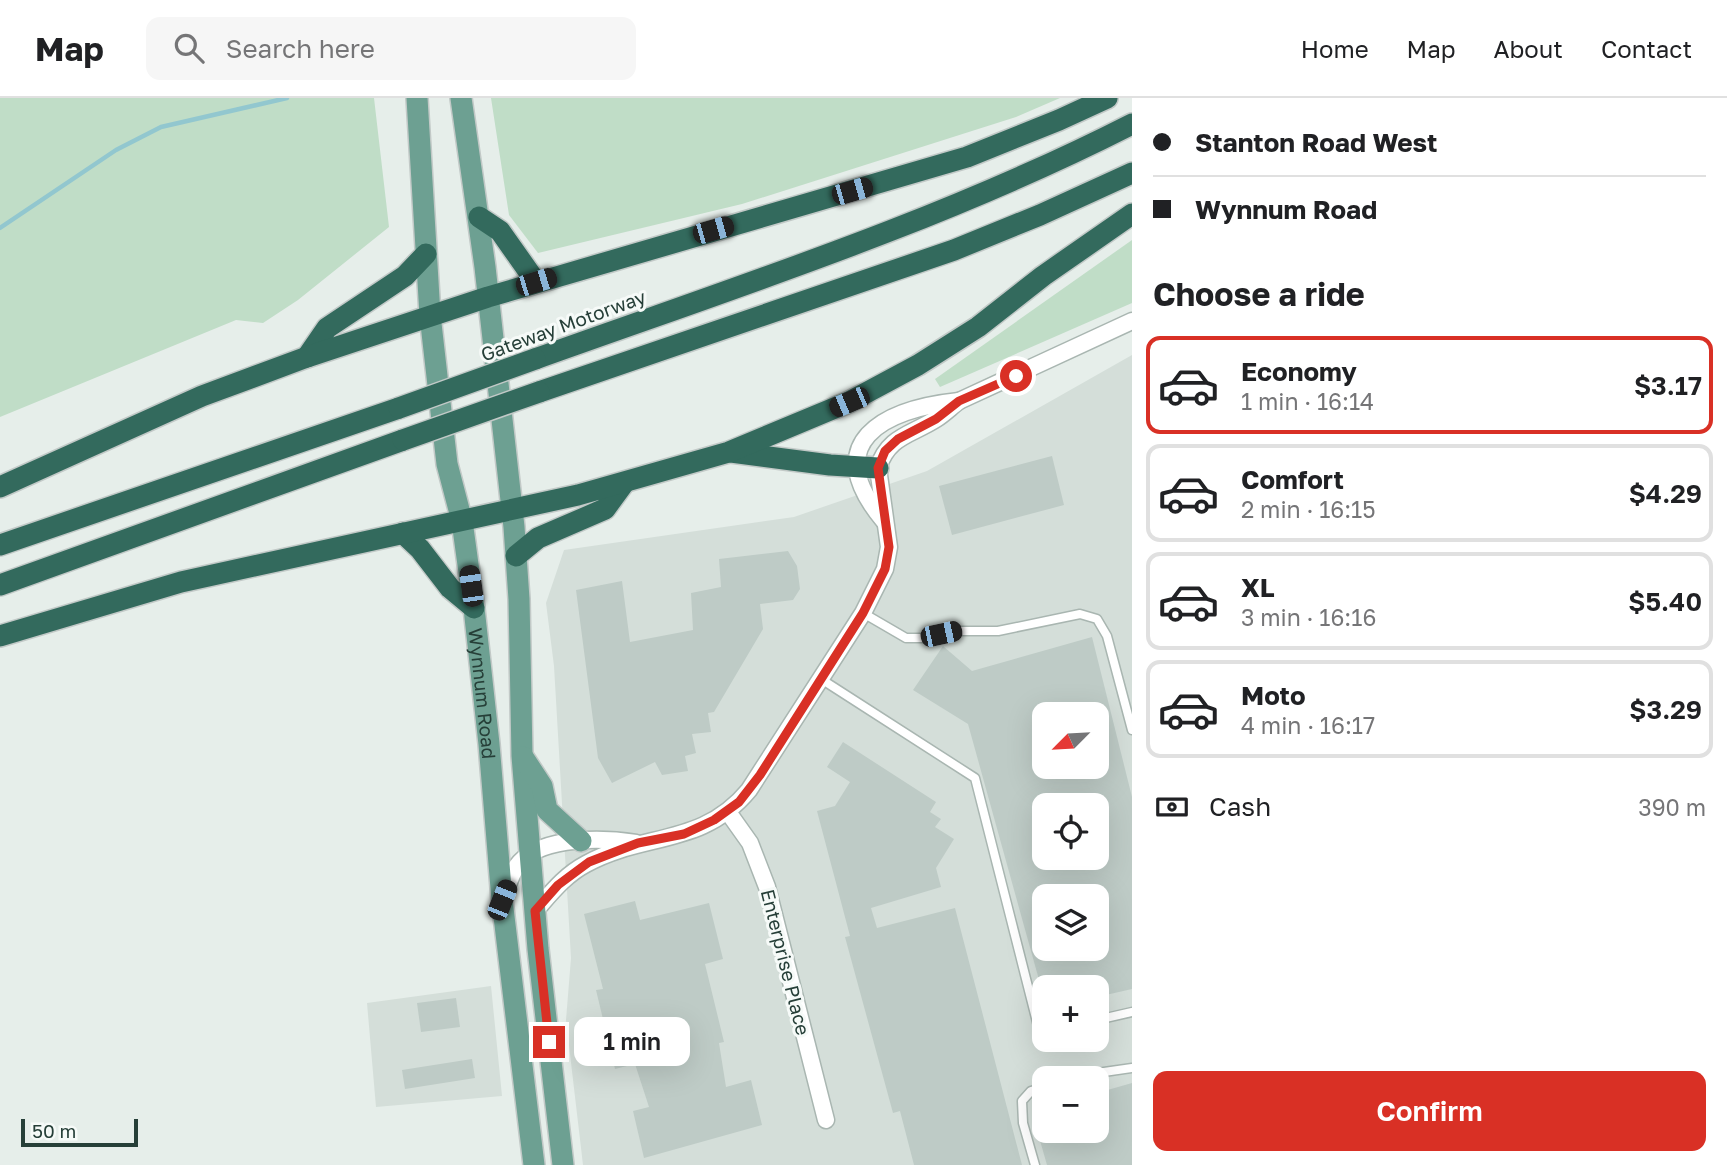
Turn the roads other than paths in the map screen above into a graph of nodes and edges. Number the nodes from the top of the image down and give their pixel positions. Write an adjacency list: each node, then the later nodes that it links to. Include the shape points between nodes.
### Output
1 (417, 98): 8 (main road, Wynnum Road)
2 (461, 98): 7 (main road, Wynnum Road)
3 (1107, 98): 9 (highway, via 967,157)
4 (1132, 124): 24 (highway, Gateway Motorway, bridge, via 965,200 741,286)
5 (1132, 173): 26 (highway, bridge, via 954,250 539,392)
6 (1132, 214): 15 (highway, via 978,327 918,365 849,402)
7 (479, 217): 9 (highway, via 500,231); 10 (main road, Wynnum Road)
8 (426, 254): 11 (main road, Wynnum Road); 13 (highway, via 405,276 327,328)
9 (536, 282): 10 (highway)
10 (488, 297): 11 (highway); 20 (main road, Wynnum Road)
11 (430, 315): 13 (highway); 22 (main road, Wynnum Road, via 447,464)
12 (1132, 321): 14 (street)
13 (307, 356): 19 (highway, via 202,396)
14 (959, 401): 16 (street, via 929,404 879,426 859,446); 17 (street, via 891,444)
15 (729, 452): 16 (highway); 18 (highway)
16 (856, 467): 17 (highway); 21 (street, via 867,501)
17 (878, 468): 21 (street)
18 (624, 483): 20 (highway); 25 (highway, via 605,509 538,538)
19 (0, 487)
20 (512, 509): 22 (highway); 25 (main road, Wynnum Road)
21 (884, 520): 28 (street, via 888,558)
22 (461, 521): 23 (highway); 27 (main road, Wynnum Road)
23 (403, 533): 27 (highway, via 450,588); 29 (highway, via 181,582)
24 (0, 545)
25 (516, 556): 32 (main road, Wynnum Road)
26 (0, 585)
27 (474, 608): 37 (main road, Wynnum Road)
28 (863, 613): 30 (street); 31 (lane, via 906,638 998,631 1080,614 1097,619 1107,636)
29 (0, 636)
30 (821, 679): 33 (street, via 749,790); 39 (lane, via 975,778)
31 (1132, 730)
32 (522, 755): 34 (main road, via 542,786 547,810); 36 (main road, Wynnum Road)
33 (728, 812): 35 (street, via 684,834); 45 (street, Enterprise Place, via 750,843 767,887)
34 (581, 841): 35 (street, via 605,838); 36 (street)
35 (638, 843): 38 (street, via 573,872)
36 (530, 852): 37 (street, via 514,871); 38 (main road, Wynnum Road)
37 (502, 900): 46 (main road, Wynnum Road)
38 (535, 911): 47 (main road, Wynnum Road)
39 (1032, 1002)
40 (1132, 1012): 41 (lane)
41 (1109, 1017)
42 (1132, 1068): 43 (lane)
43 (1109, 1072)
44 (1032, 1091): 48 (lane, via 1022,1101)
45 (826, 1121)
46 (534, 1165)
47 (564, 1165)
48 (1035, 1165)

